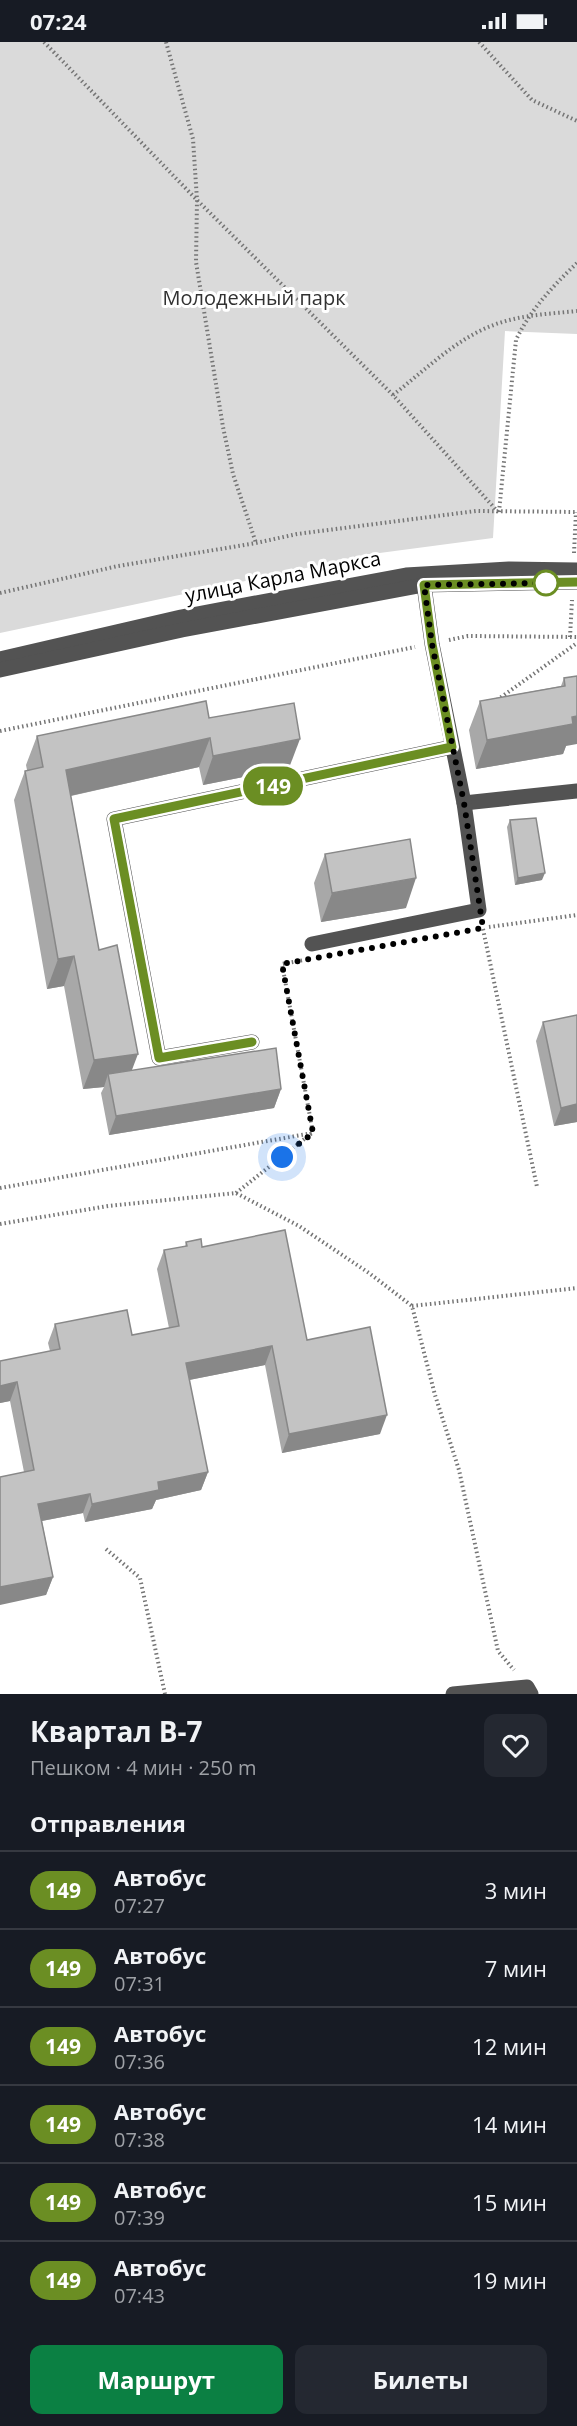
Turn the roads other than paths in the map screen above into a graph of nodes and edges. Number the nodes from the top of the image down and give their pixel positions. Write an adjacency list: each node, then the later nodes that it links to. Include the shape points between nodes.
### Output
1 (577, 570): 4 (street, улица Карла Маркса, via 508,569 406,575 181,617)
2 (577, 582): 3 (street)
3 (424, 585): 5 (street); 6 (street)
4 (0, 659)
5 (0, 669)
6 (452, 747): 8 (street); 10 (street, via 114,819 159,1058)
7 (577, 791): 8 (street)
8 (464, 803): 9 (street, via 479,910)
9 (314, 951)
10 (252, 1042)
11 (529, 1690): 12 (street)
12 (453, 1694)

